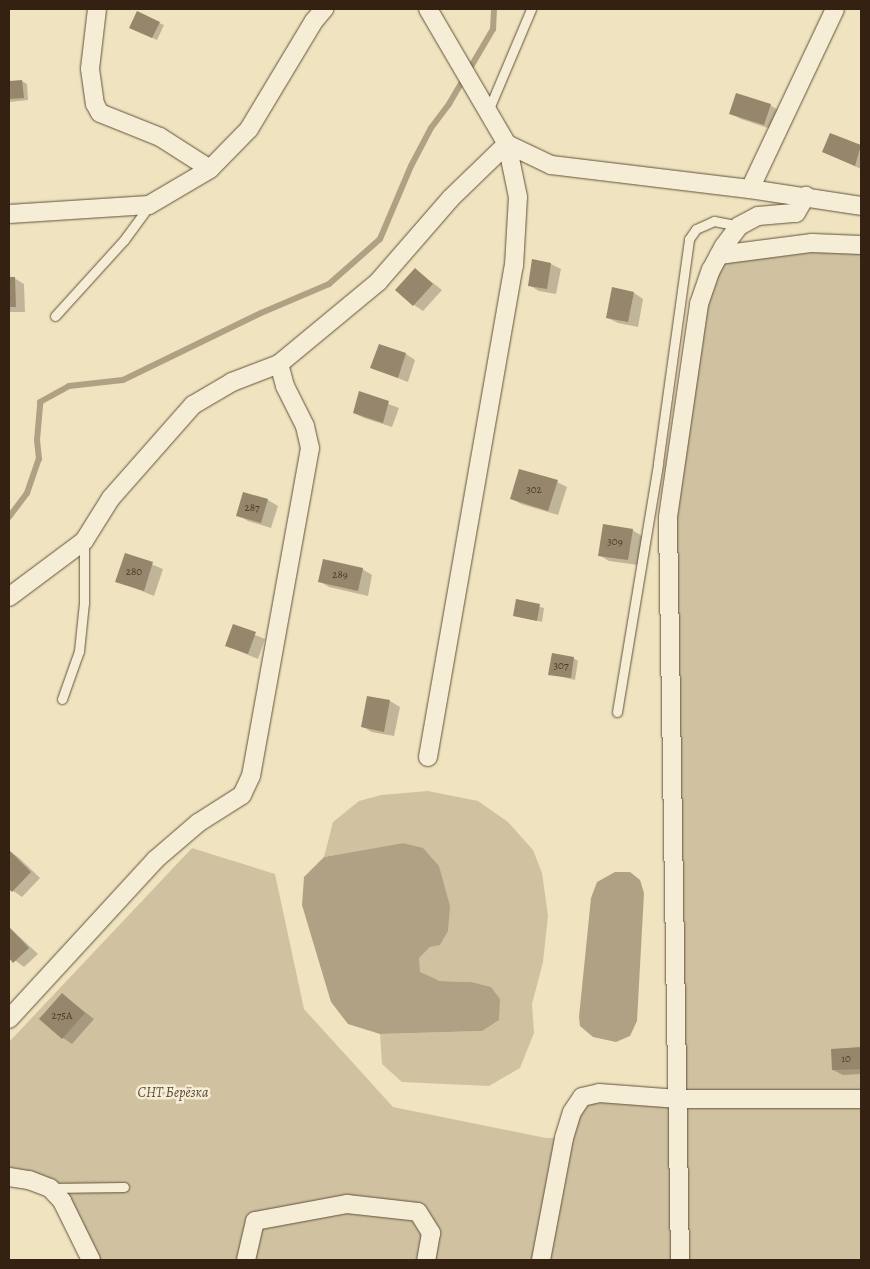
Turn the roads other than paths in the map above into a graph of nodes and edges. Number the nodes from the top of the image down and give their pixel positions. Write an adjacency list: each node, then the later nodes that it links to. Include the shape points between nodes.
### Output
1 (97, 9): 8 (street, via 90,69 95,104 100,113 160,137)
2 (324, 9): 8 (street, via 249,129)
3 (428, 9): 6 (street)
4 (531, 9): 6 (lane)
5 (836, 9): 9 (street)
6 (488, 111): 7 (street)
7 (507, 144): 9 (street, via 550,165); 18 (street, via 451,198 378,282); 23 (street, via 518,197 514,266)
8 (210, 169): 11 (street)
9 (750, 189): 10 (street)
10 (806, 196): 12 (street); 14 (street, via 796,213 758,216)
11 (149, 205): 13 (street); 17 (lane, via 124,240)
12 (861, 206)
13 (9, 214)
14 (739, 226): 16 (street); 22 (lane, via 714,221 696,229 690,239 658,463)
15 (861, 245): 16 (street, via 812,243)
16 (719, 255): 25 (street, via 699,304 668,517)
17 (55, 316)
18 (279, 364): 19 (street, via 232,382 193,405 111,498); 24 (street, via 285,386 305,426 310,448 251,776 242,796 198,823 155,860)
19 (84, 541): 20 (street); 21 (lane, via 84,603 79,650)
20 (9, 597)
21 (62, 699)
22 (617, 712)
23 (428, 757)
24 (9, 1019)
25 (678, 1098): 26 (street); 33 (street, via 599,1093 582,1098 572,1112 564,1138); 34 (street)
26 (861, 1099)
27 (9, 1176): 29 (street)
28 (124, 1187): 29 (lane)
29 (50, 1188): 30 (street, via 62,1201)
30 (91, 1260)
31 (246, 1260): 32 (street, via 255,1221 347,1204 418,1212 431,1233)
32 (426, 1260)
33 (540, 1260)
34 (680, 1260)

